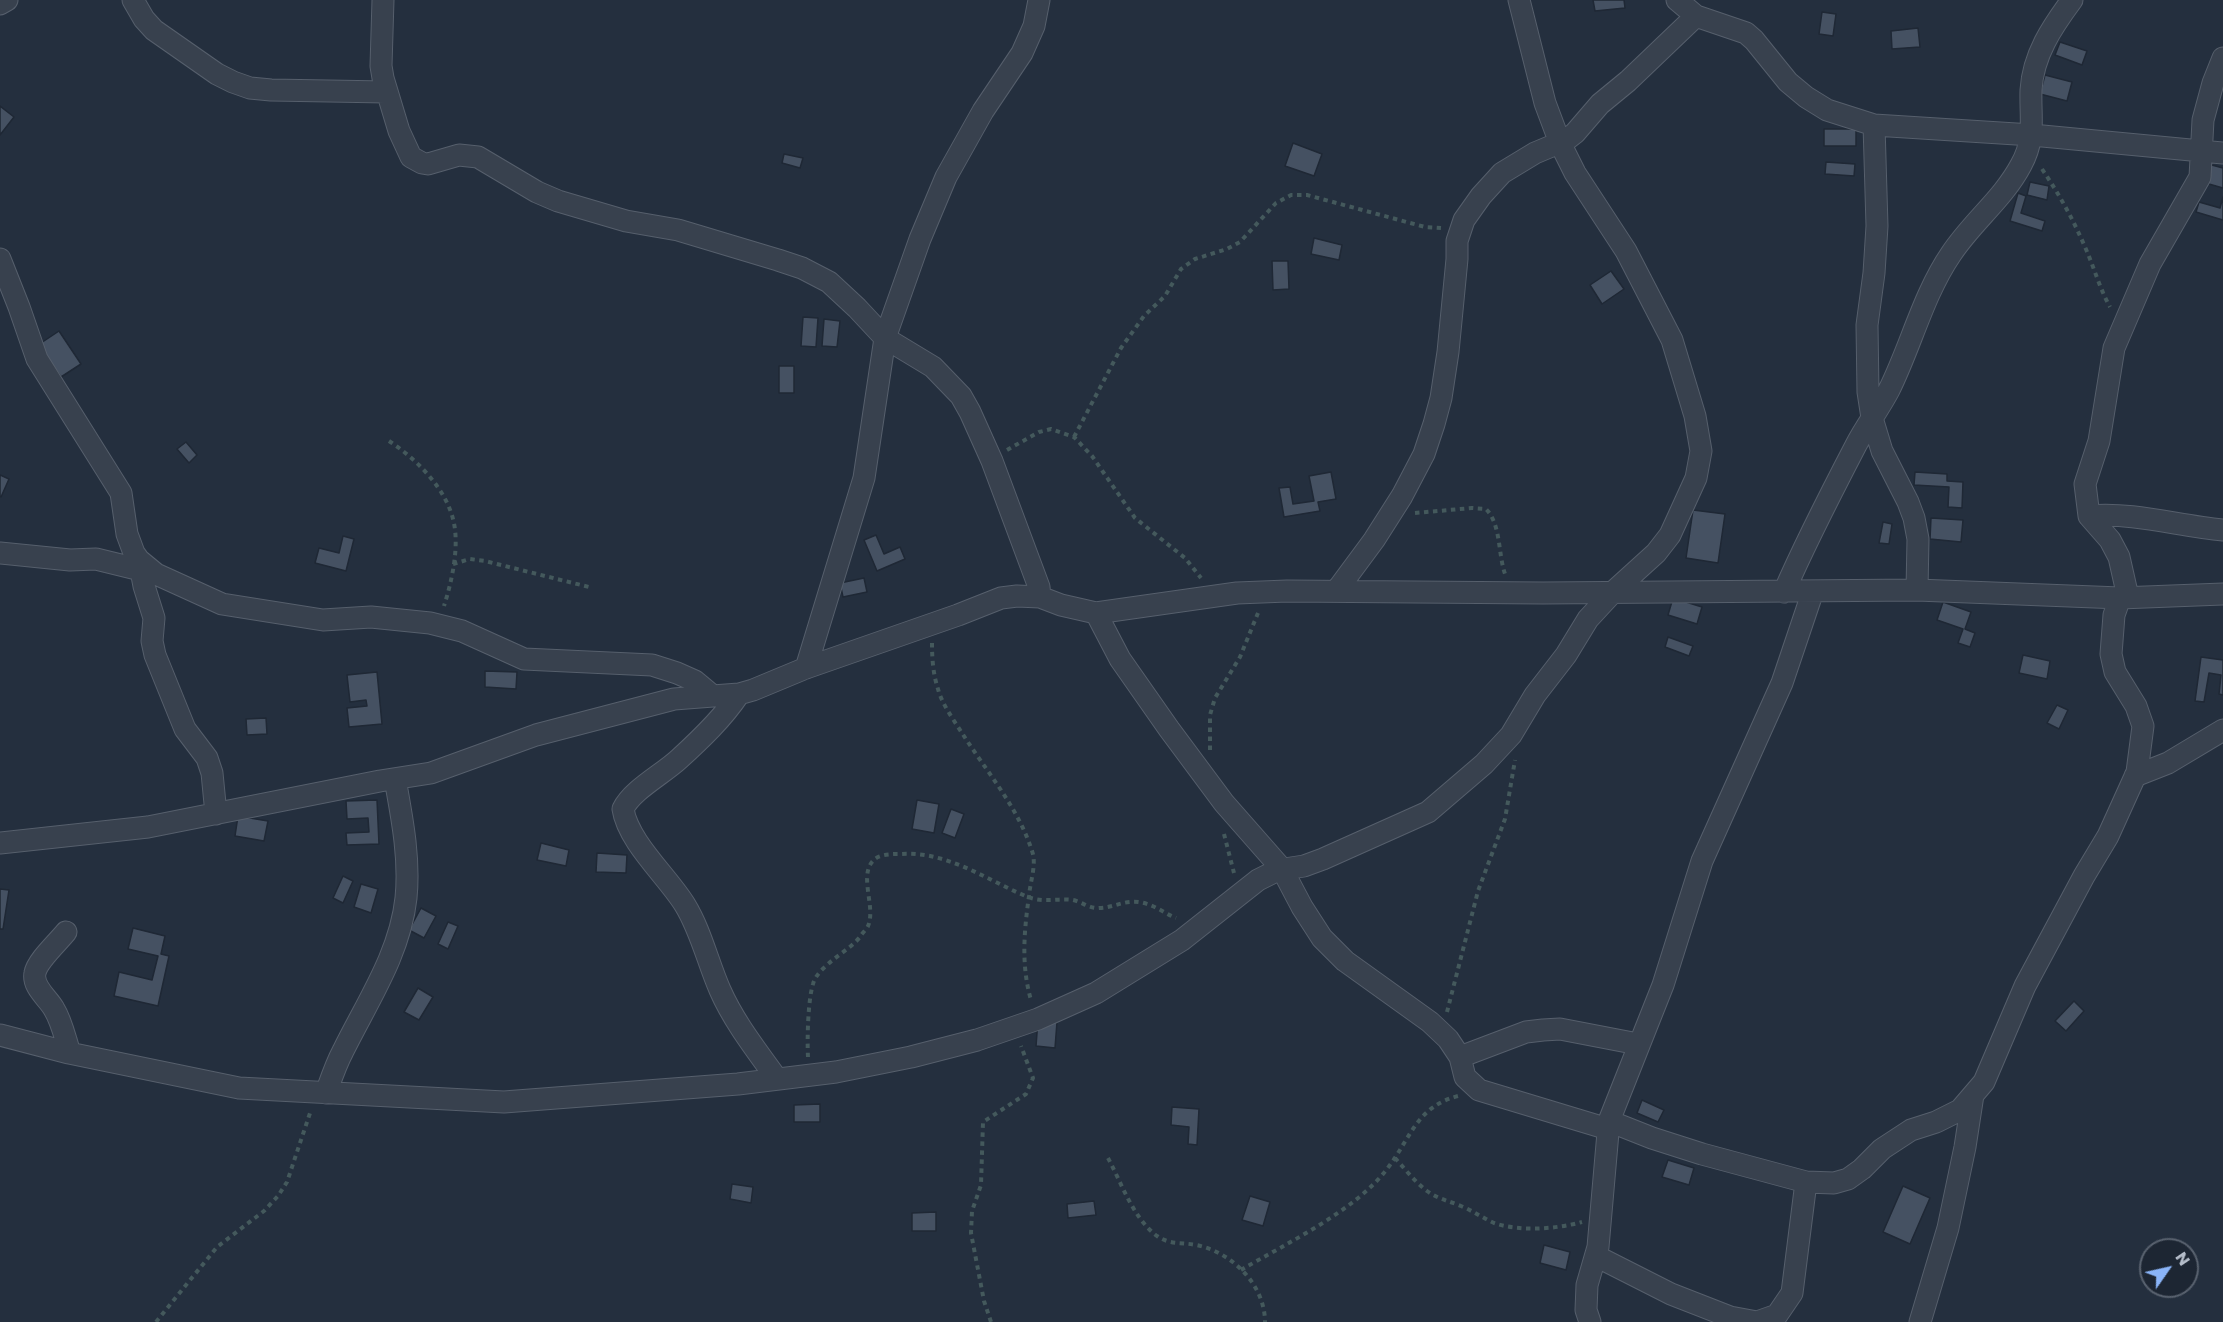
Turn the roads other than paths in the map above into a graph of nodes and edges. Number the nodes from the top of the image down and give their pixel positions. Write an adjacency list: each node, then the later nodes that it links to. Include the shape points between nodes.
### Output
1 (7, 0): 8 (street)
2 (133, 0): 11 (street, via 144,19 164,38 217,74 241,85 271,90)
3 (383, 0): 11 (street, via 381,66)
4 (1039, 0): 18 (street, via 1034,26 1022,53 946,177)
5 (1519, 0): 14 (street, via 1545,103)
6 (1677, 0): 9 (street)
7 (2072, 0): 13 (street, via 2042,43 2036,63 2031,88)
8 (0, 4)
9 (1696, 16): 12 (street, via 1746,33 1788,82 1827,110); 14 (street)
10 (2223, 57): 15 (street, via 2207,102)
11 (386, 92): 18 (street, via 399,131 415,160 428,164 459,155 478,157 558,201 678,230 802,268 840,291)
12 (1874, 125): 13 (street); 19 (street, via 1877,226 1867,325)
13 (2030, 142): 15 (street); 19 (street, via 2012,181 1951,253 1934,282 1889,389)
14 (1560, 143): 24 (street, via 1502,173 1475,203 1459,229 1441,398 1424,454 1391,514); 28 (street, via 1626,251 1672,340 1695,416 1701,451 1696,478 1670,535)
15 (2200, 150): 16 (street); 20 (street, via 2200,177 2151,264 2114,348 2098,441 2085,484)
16 (2223, 153)
17 (0, 259): 23 (street, via 37,359 121,493 127,534)
18 (885, 338): 30 (street, via 933,367 970,412 992,461); 33 (street, via 864,478)
19 (1872, 418): 25 (street, via 1881,451 1914,518 1918,539); 26 (street, via 1809,534)
20 (2089, 516): 21 (street, via 2135,516); 31 (street, via 2119,557)
21 (2223, 530)
22 (0, 554): 23 (street, via 96,560)
23 (145, 568): 35 (street, via 222,604 323,620 370,617 439,624 524,659 652,665 695,681); 39 (street, via 154,618 154,655 185,729 207,758)
24 (1337, 590): 28 (street); 32 (street, via 1237,593)
25 (1917, 590): 27 (street); 31 (street)
26 (1785, 591): 27 (street); 28 (street)
27 (1813, 591): 44 (street, via 1782,683 1702,861 1663,985)
28 (1613, 592): 41 (street, via 1588,619 1519,724 1484,764 1428,812 1323,859)
29 (2223, 594): 31 (street)
30 (1040, 597): 32 (street); 33 (street, via 1001,598)
31 (2124, 598): 37 (street, via 2114,615 2111,654 2115,672 2143,726)
32 (1096, 613): 41 (street, via 1120,659 1169,729 1224,803)
33 (806, 668): 34 (street)
34 (740, 694): 35 (street); 47 (street, via 701,738 623,809 626,822 687,908 733,1016)
35 (713, 696): 38 (street, via 674,699 536,735 431,773)
36 (2223, 730): 37 (street, via 2168,763)
37 (2135, 776): 49 (street, via 2108,836 2025,986 1984,1082)
38 (395, 779): 39 (street); 48 (street, via 406,852 406,899 377,989)
39 (216, 814): 40 (street, via 148,827)
40 (0, 843)
41 (1282, 869): 46 (street, via 1322,938 1345,961 1430,1022); 47 (street, via 1258,880 1182,940 1096,993 1038,1019 911,1057)
42 (66, 932): 45 (street, via 37,967 35,977 54,1008)
43 (0, 1035): 45 (street)
44 (1638, 1044): 46 (street, via 1560,1029 1544,1030 1526,1032); 50 (street)
45 (70, 1053): 48 (street, via 239,1088)
46 (1460, 1057): 50 (street, via 1465,1077 1479,1090)
47 (777, 1079): 48 (street, via 504,1102)
48 (320, 1093)
49 (1973, 1095): 51 (street, via 1960,1110 1911,1130 1882,1149 1848,1179); 54 (street, via 1948,1228)
50 (1608, 1125): 51 (street); 52 (street)
51 (1806, 1182): 52 (street, via 1792,1293 1777,1315 1757,1322 1730,1317 1671,1294)
52 (1596, 1256): 53 (street, via 1587,1285 1586,1310)
53 (1590, 1322)
54 (1920, 1322)

